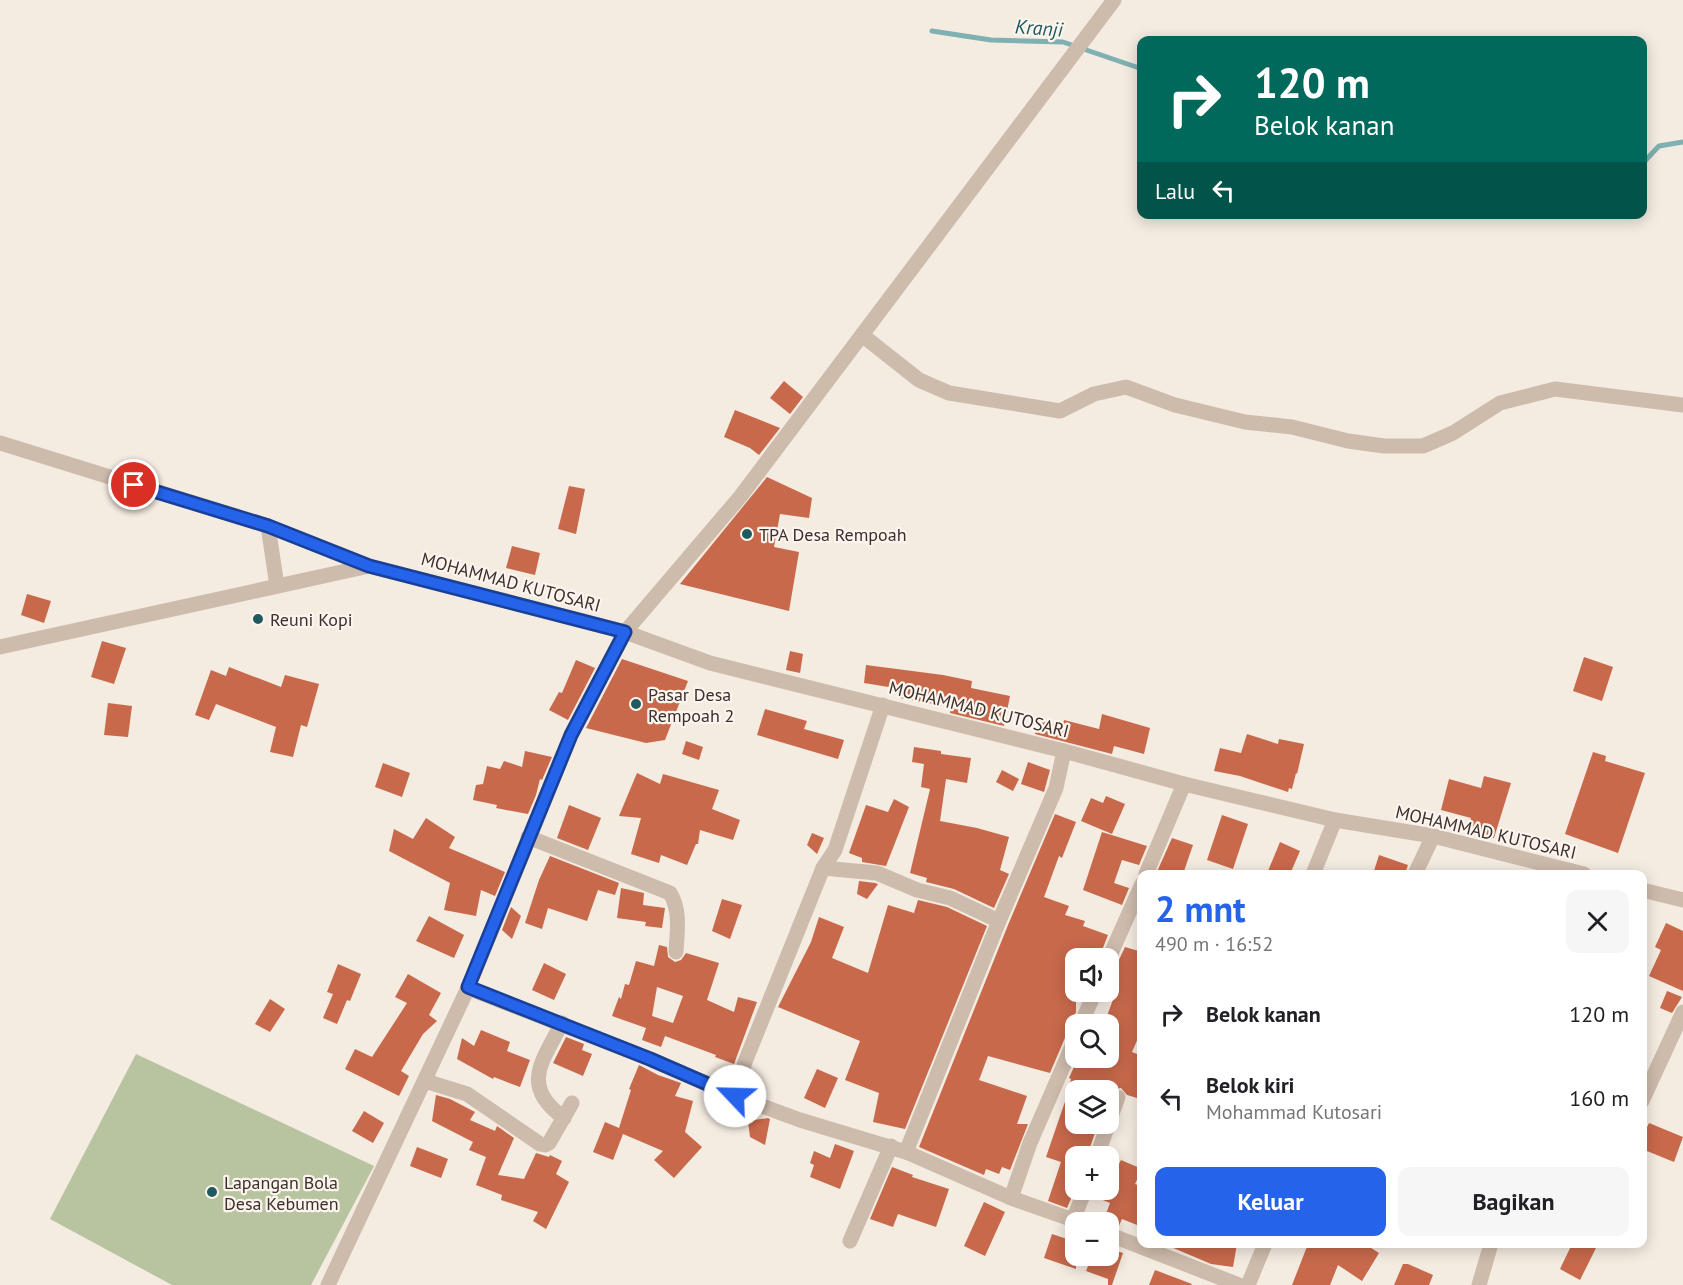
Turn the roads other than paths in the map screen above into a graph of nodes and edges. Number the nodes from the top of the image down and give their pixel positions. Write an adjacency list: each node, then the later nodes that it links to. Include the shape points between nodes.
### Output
1 (1114, 0): 2 (street)
2 (862, 335): 3 (street, via 919,380 949,393 1060,411 1094,394 1126,387 1175,405 1245,422 1292,427 1384,446 1424,446 1500,403 1554,389); 8 (street, via 740,497)
3 (1683, 405)
4 (0, 443): 5 (street, MOHAMMAD KUTOSARI)
5 (268, 526): 6 (street, MOHAMMAD KUTOSARI); 7 (street)
6 (369, 566): 7 (street); 8 (street, MOHAMMAD KUTOSARI)
7 (277, 586): 9 (street)
8 (625, 632): 10 (street, MOHAMMAD KUTOSARI, via 710,663); 15 (street, via 571,735)
9 (0, 647)
10 (883, 705): 11 (street, MOHAMMAD KUTOSARI); 16 (street, via 835,850)
11 (1064, 751): 12 (street, MOHAMMAD KUTOSARI); 24 (street, via 1056,788)
12 (1184, 784): 13 (street, MOHAMMAD KUTOSARI); 17 (street)
13 (1335, 820): 14 (street, MOHAMMAD KUTOSARI); 18 (street)
14 (1433, 836): 19 (street); 20 (street, MOHAMMAD KUTOSARI)
15 (528, 837): 26 (street, via 670,894 678,913); 27 (street)
16 (823, 868): 24 (street, via 877,873 917,890 950,898); 33 (street)
17 (1148, 870)
18 (1315, 870)
19 (1417, 870)
20 (1568, 870)
21 (1647, 891): 23 (street)
22 (1137, 895): 25 (street)
23 (1683, 900)
24 (999, 921): 36 (street, via 975,983)
25 (1113, 948)
26 (676, 952)
27 (468, 987): 29 (street); 31 (street)
28 (1683, 1012): 32 (street)
29 (562, 1023): 33 (street); 35 (street, via 542,1062 537,1082 543,1098)
30 (1065, 1062): 37 (street)
31 (425, 1081): 35 (street, via 467,1094 540,1144 549,1143); 45 (street)
32 (1647, 1090)
33 (735, 1096): 36 (street)
34 (572, 1103): 35 (street)
35 (564, 1118)
36 (898, 1149): 37 (street); 40 (street)
37 (1011, 1198): 38 (street)
38 (1065, 1217)
39 (1119, 1237): 41 (street)
40 (850, 1241)
41 (1137, 1242)
42 (1263, 1248): 47 (street)
43 (1490, 1248): 48 (street)
44 (1161, 1249): 46 (street)
45 (328, 1285)
46 (1239, 1285)
47 (1248, 1285)
48 (1479, 1285)

